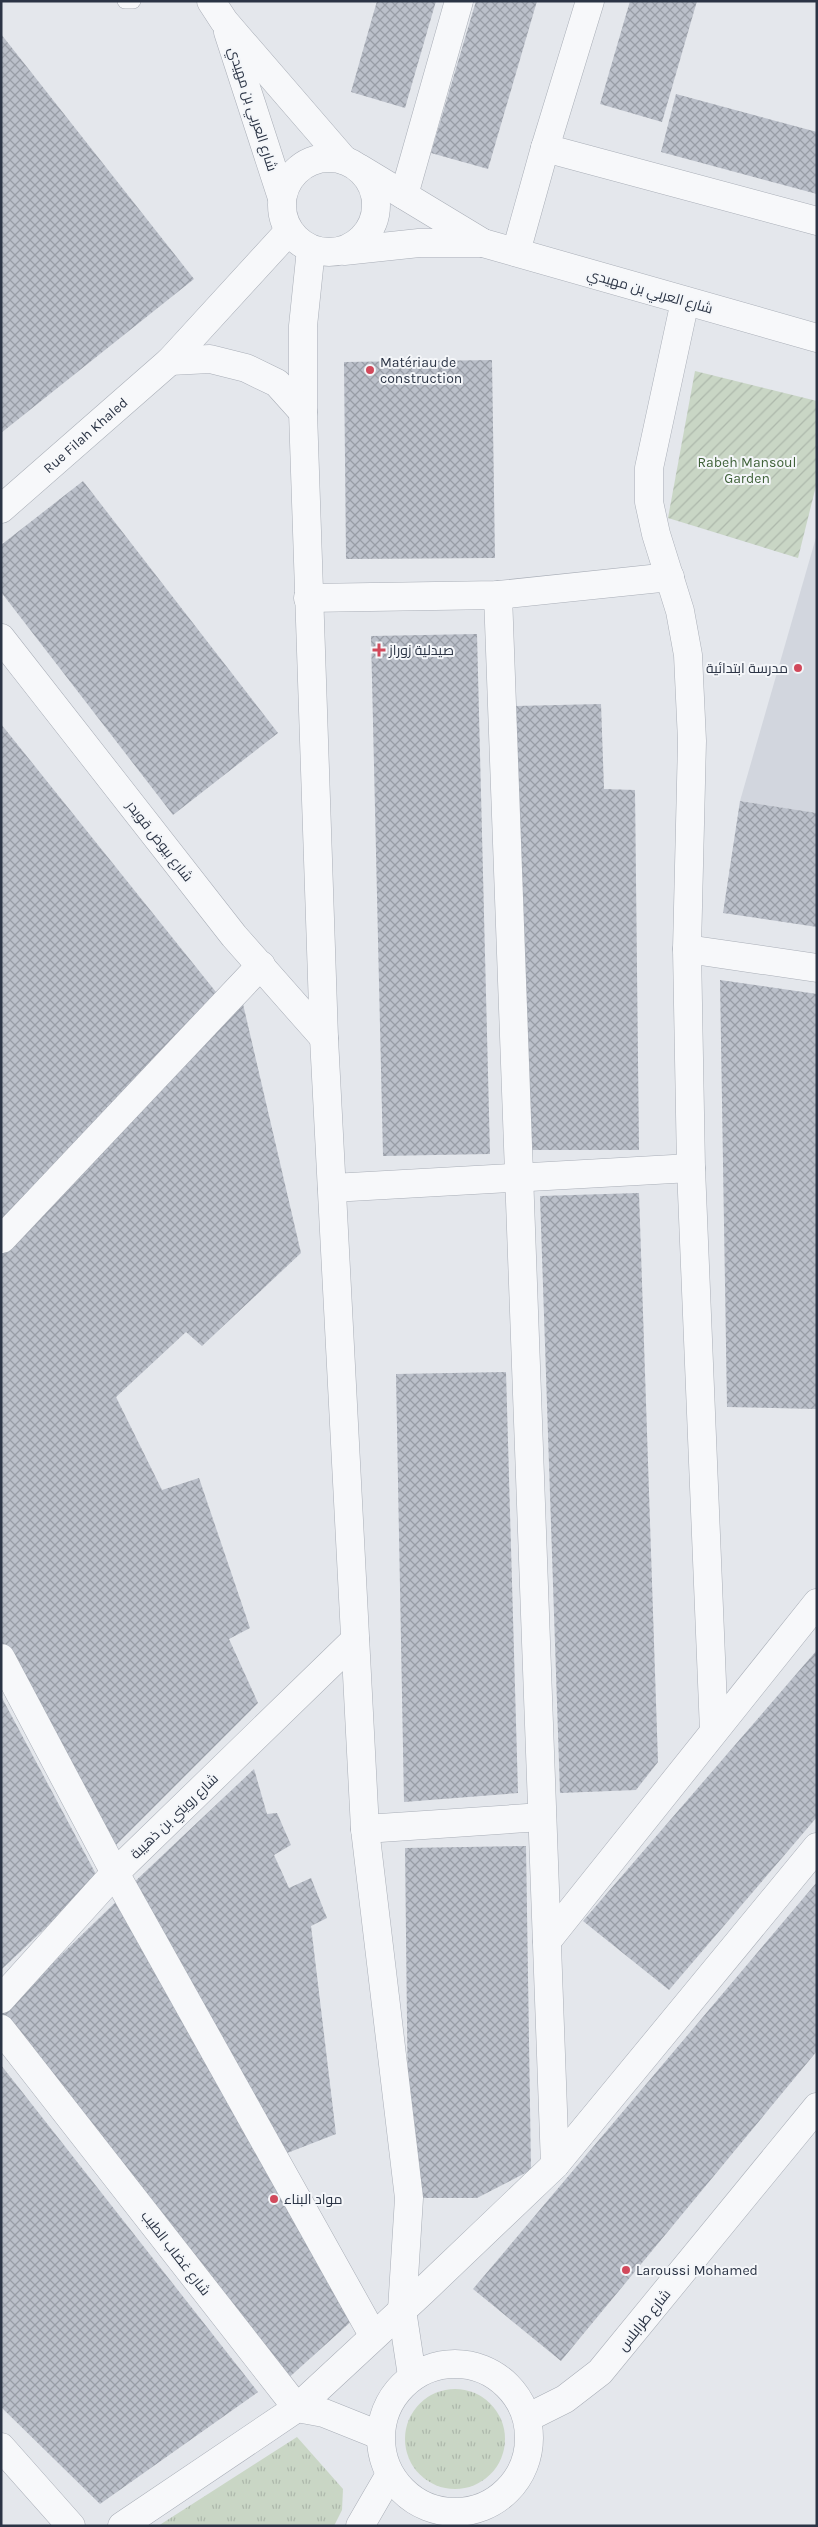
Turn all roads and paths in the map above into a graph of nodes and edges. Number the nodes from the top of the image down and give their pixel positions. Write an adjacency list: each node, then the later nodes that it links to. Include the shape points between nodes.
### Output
1 (125, 1): 2 (lane)
2 (133, 1)
3 (459, 1): 8 (street)
4 (590, 1): 6 (street)
5 (217, 11): 7 (street, شارع العربي بن مهيدي); 9 (street, شارع العربي بن مهيدي)
6 (545, 148): 10 (street); 15 (street)
7 (352, 164): 8 (street, شارع العربي بن مهيدي); 9 (street, via 328,157 311,160 297,169 287,182); 14 (street, via 370,181 376,196 376,212 370,230 358,243)
8 (404, 195): 12 (street, شارع العربي بن مهيدي)
9 (282, 198): 11 (street, via 283,216)
10 (817, 221)
11 (289, 231): 13 (street); 18 (street, Rue Filah Khaled)
12 (484, 243): 14 (street, شارع العربي بن مهيدي, via 419,243); 15 (street, شارع العربي بن مهيدي)
13 (311, 250): 14 (street, via 328,254); 19 (street, via 303,326)
14 (344, 251)
15 (516, 252): 16 (street, شارع العربي بن مهيدي)
16 (685, 301): 17 (street, شارع العربي بن مهيدي); 21 (street, via 649,468 649,502)
17 (817, 338)
18 (170, 361): 19 (street, via 210,359 246,368 277,383); 20 (street, Rue Filah Khaled)
19 (303, 412): 23 (street)
20 (1, 509)
21 (670, 577): 22 (street); 25 (street, via 688,655 692,741)
22 (498, 595): 23 (street); 30 (street)
23 (308, 598): 28 (street)
24 (1, 638): 26 (street, شارع بيوض قويدر, via 234,936)
25 (687, 949): 27 (street); 29 (street)
26 (261, 966): 28 (street, شارع بيوض قويدر); 32 (street)
27 (817, 968)
28 (324, 1038): 31 (street)
29 (692, 1168): 30 (street); 36 (street)
30 (519, 1177): 31 (street); 37 (street)
31 (332, 1188): 34 (street)
32 (2, 1239)
33 (817, 1603): 36 (street)
34 (355, 1640): 38 (street); 40 (street, شارع رويني بن ذهيبة)
35 (1, 1658): 40 (street)
36 (714, 1731): 41 (street)
37 (542, 1817): 38 (street); 41 (street)
38 (365, 1829): 46 (street, via 409,2198)
39 (817, 1847): 45 (street)
40 (115, 1873): 42 (street, شارع رويني بن ذهيبة); 47 (street)
41 (547, 1940): 45 (street)
42 (1, 1999)
43 (1, 2030): 49 (street, شارع غضاب الطيب)
44 (817, 2107): 50 (street, شارع طرابلس, via 600,2372 565,2399)
45 (555, 2165): 46 (street)
46 (402, 2310): 47 (street); 48 (street)
47 (373, 2336): 49 (street)
48 (412, 2376): 50 (street, via 441,2364 472,2365 501,2379 517,2396); 51 (street, via 396,2392 384,2412)
49 (296, 2408): 51 (street, via 324,2414); 56 (street)
50 (527, 2418): 54 (street, via 530,2441 525,2464 513,2486)
51 (380, 2435): 53 (street, via 381,2456)
52 (1, 2447): 55 (street)
53 (389, 2476): 54 (street, via 414,2502 449,2514); 57 (street)
54 (477, 2517)
55 (70, 2525)
56 (122, 2526)
57 (360, 2526)

